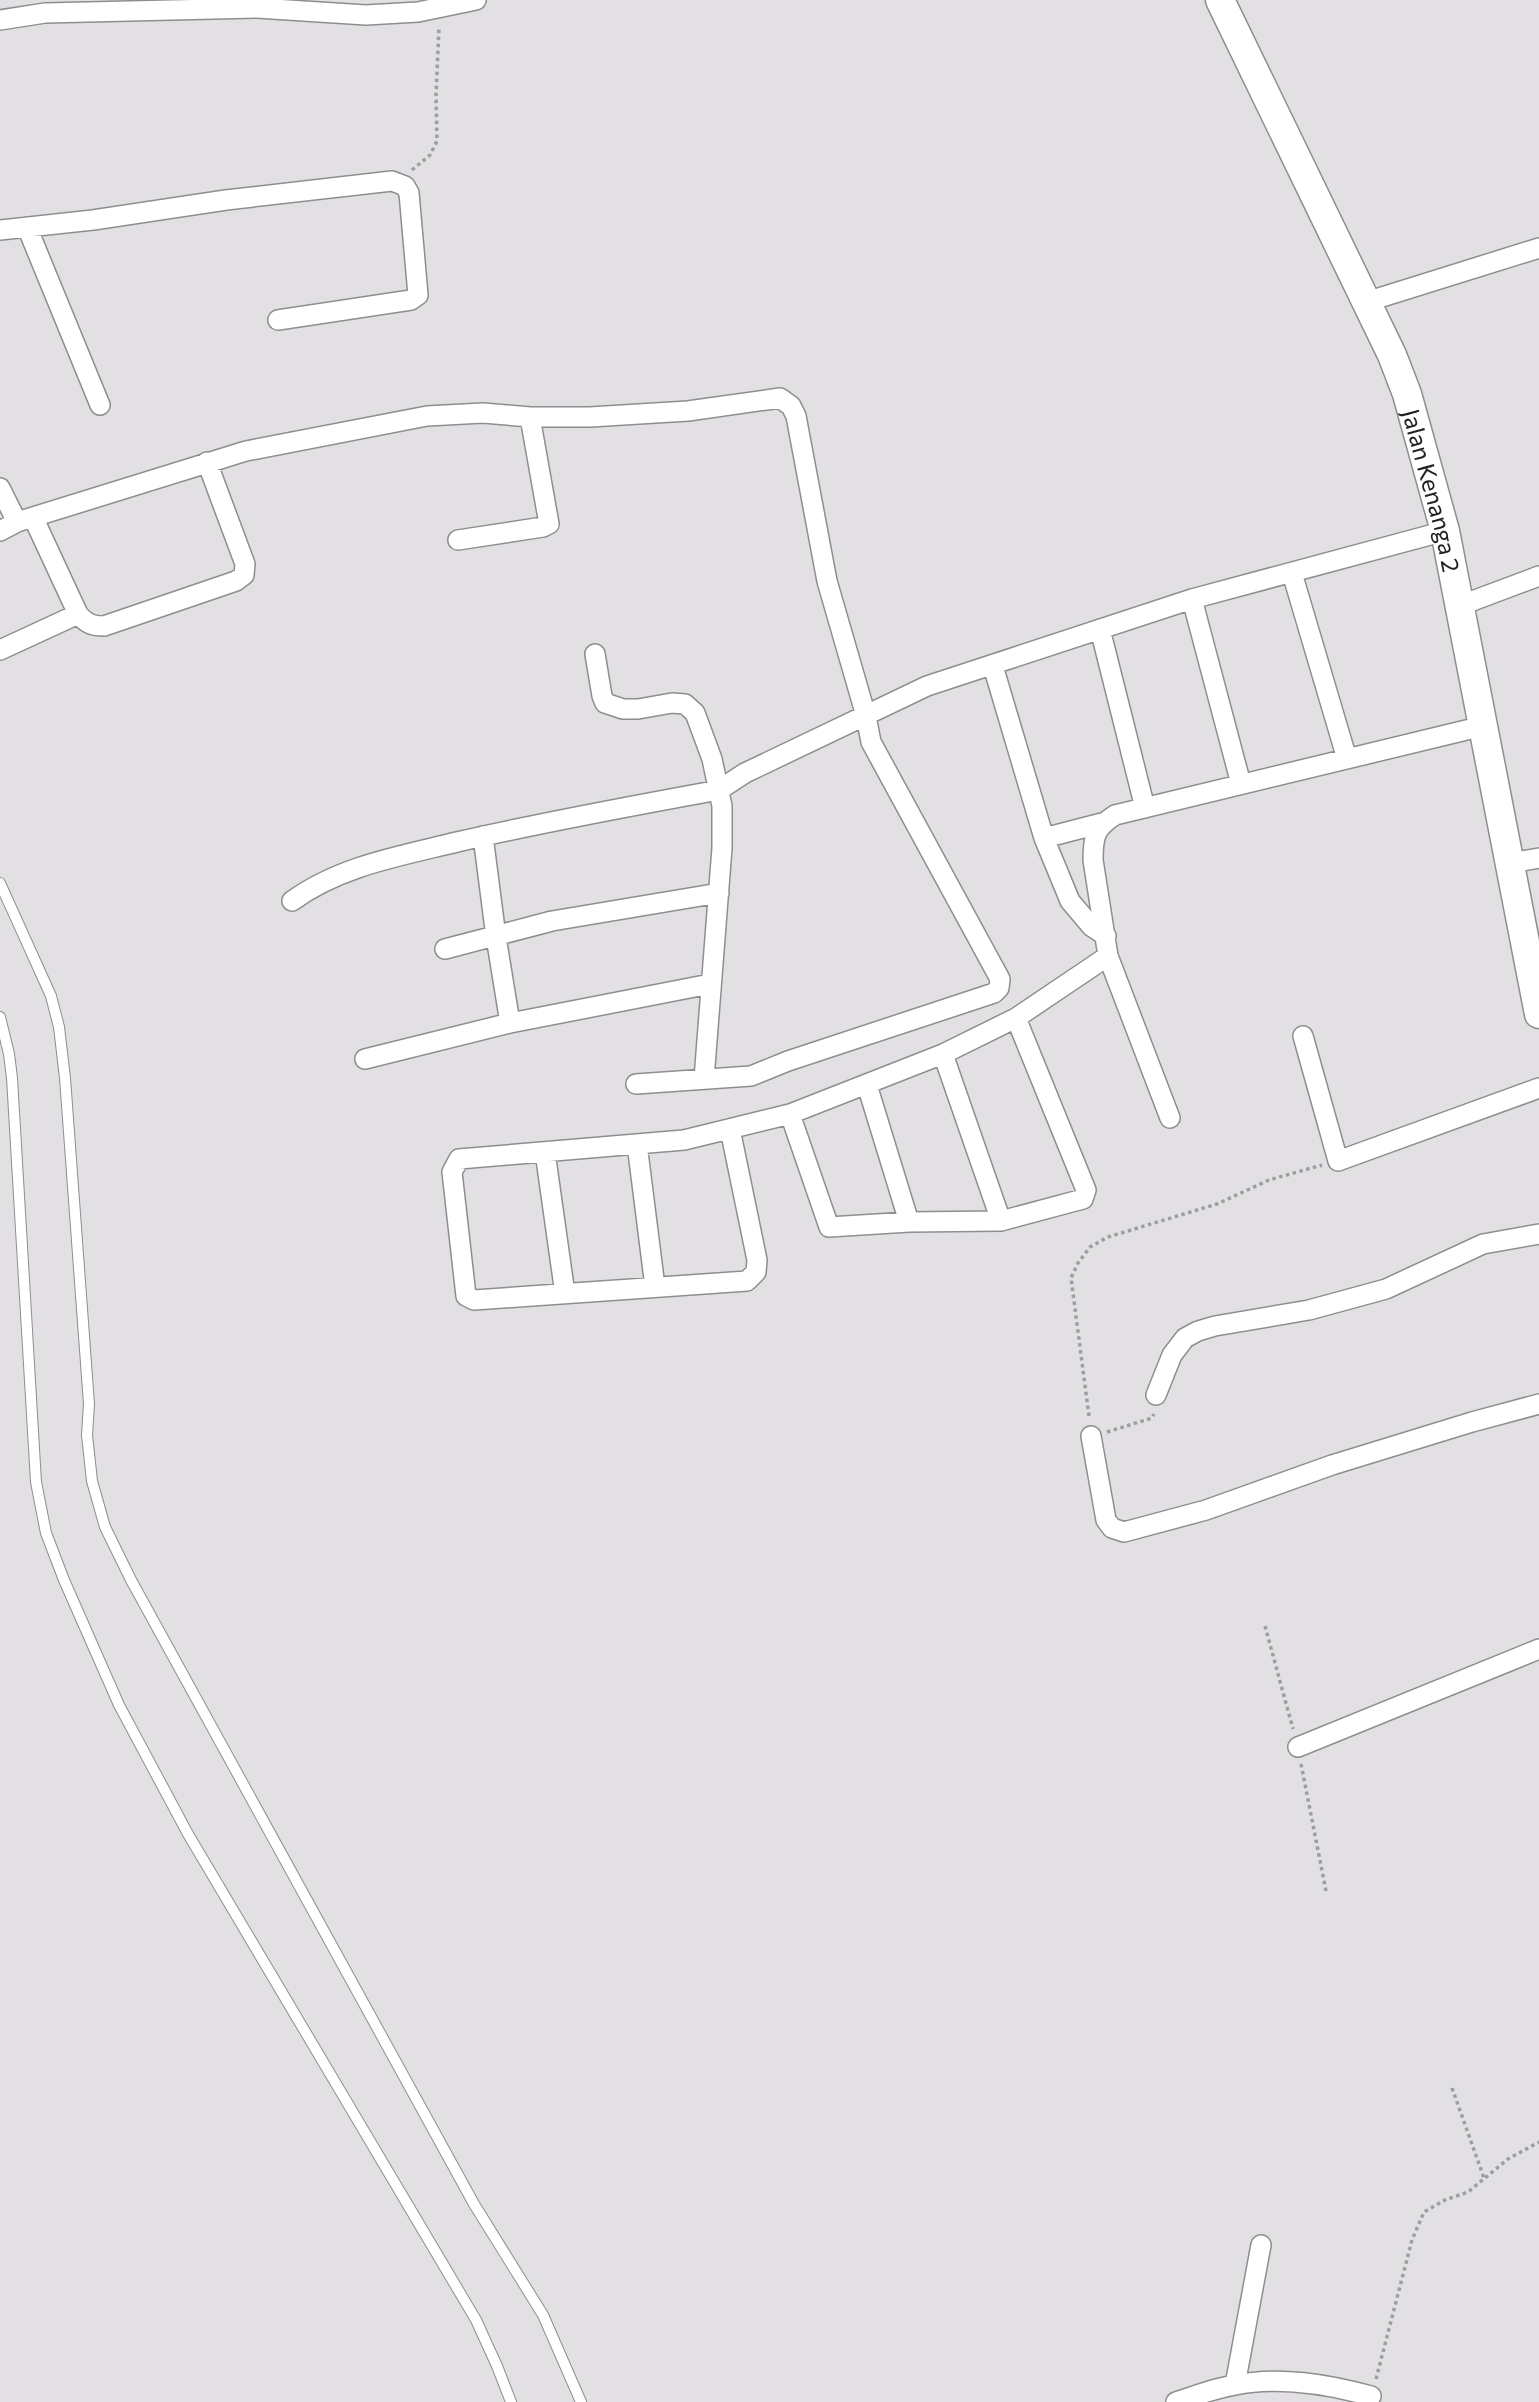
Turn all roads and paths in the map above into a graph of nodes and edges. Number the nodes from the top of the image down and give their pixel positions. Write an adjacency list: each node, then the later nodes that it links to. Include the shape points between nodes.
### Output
1 (477, 0): 5 (street)
2 (1220, 0): 11 (main road, Jalan Kenanga 2)
3 (257, 4): 4 (street); 5 (street, via 366,15)
4 (44, 7): 6 (street)
5 (440, 7): 7 (path, via 438,141)
6 (0, 20)
7 (400, 183): 8 (street, via 226,200); 12 (street, via 409,192 418,295 411,300)
8 (27, 227): 9 (street); 13 (street)
9 (0, 230)
10 (1539, 248): 11 (street)
11 (1366, 302): 18 (main road, Jalan Kenanga 2, via 1407,394)
12 (278, 320)
13 (100, 405)
14 (530, 417): 15 (street, via 483,413 427,416); 19 (street, via 549,524); 29 (street, via 688,411 780,398 790,406 796,416 827,581)
15 (207, 462): 17 (street); 24 (street, via 245,564 244,575 104,626 93,626)
16 (0, 488): 17 (street)
17 (16, 523): 24 (street)
18 (1445, 531): 20 (street); 23 (main road, Jalan Kenanga 2)
19 (458, 540)
20 (1292, 573): 22 (street); 31 (street)
21 (1539, 576): 23 (street)
22 (1192, 599): 25 (street); 32 (street)
23 (1459, 606): 30 (main road, Jalan Kenanga 2)
24 (78, 614): 26 (street)
25 (1100, 628): 28 (street); 34 (street)
26 (0, 650)
27 (595, 653): 33 (street, via 605,703 638,709 672,703 691,708)
28 (993, 666): 29 (street, via 928,686); 37 (street)
29 (866, 716): 33 (street); 55 (street, via 871,742 1000,979 999,988 751,1076)
30 (1483, 726): 31 (street); 39 (main road, Jalan Kenanga 2)
31 (1347, 759): 32 (street)
32 (1241, 784): 34 (street)
33 (719, 790): 36 (street); 41 (street)
34 (1145, 808): 35 (street)
35 (1102, 823): 37 (street); 43 (street, via 1093,860)
36 (484, 836): 42 (street, via 363,865 314,884); 44 (street)
37 (1044, 838): 43 (street, via 1070,901)
38 (1539, 858): 39 (street)
39 (1510, 863): 48 (main road, Jalan Kenanga 2)
40 (0, 883): 84 (lane, via 42,972 59,1027 89,1460 105,1527 474,2204 543,2315)
41 (719, 893): 44 (street, via 552,921); 47 (street)
42 (292, 901)
43 (1106, 936): 46 (street)
44 (496, 937): 45 (street); 51 (street)
45 (445, 949)
46 (1108, 956): 50 (street); 60 (street)
47 (710, 984): 51 (street); 55 (street)
48 (1539, 1014)
49 (0, 1017): 83 (lane, via 12,1078 36,1482 46,1533 119,1704 188,1834 476,2320)
50 (1016, 1018): 53 (street); 65 (street, via 1086,1195)
51 (510, 1023): 54 (street)
52 (1303, 1036): 64 (street)
53 (943, 1054): 57 (street); 65 (street)
54 (365, 1059)
55 (704, 1079): 56 (street)
56 (636, 1084)
57 (867, 1085): 59 (street); 66 (street)
58 (1539, 1088): 64 (street)
59 (790, 1114): 61 (street); 66 (street, via 829,1227)
60 (1170, 1118)
61 (730, 1129): 62 (street, via 684,1140); 68 (street, via 756,1272 747,1280)
62 (637, 1144): 63 (street); 68 (street)
63 (545, 1152): 69 (street); 69 (street, via 459,1159 454,1165 464,1289 474,1300)
64 (1338, 1161): 72 (path, via 1269,1181 1217,1204 1125,1230 1090,1247 1071,1278)
65 (1001, 1222): 66 (street)
66 (909, 1223)
67 (1539, 1234): 70 (street, via 1483,1244 1386,1289 1309,1310 1198,1331 1185,1338 1172,1355)
68 (654, 1287): 69 (street)
69 (565, 1294)
70 (1156, 1395): 72 (path, via 1152,1418)
71 (1539, 1404): 72 (street, via 1124,1532 1106,1520)
72 (1091, 1436)
73 (1265, 1626): 75 (path)
74 (1539, 1649): 75 (street)
75 (1298, 1747): 76 (path)
76 (1326, 1891)
77 (1452, 2088): 79 (path)
78 (1539, 2142): 79 (path)
79 (1484, 2178): 82 (path, via 1468,2192 1424,2212 1412,2240)
80 (1261, 2245): 81 (street)
81 (1235, 2385): 82 (street, via 1292,2381); 85 (street)
82 (1371, 2396)
83 (511, 2402)
84 (581, 2402)
85 (1176, 2402)

